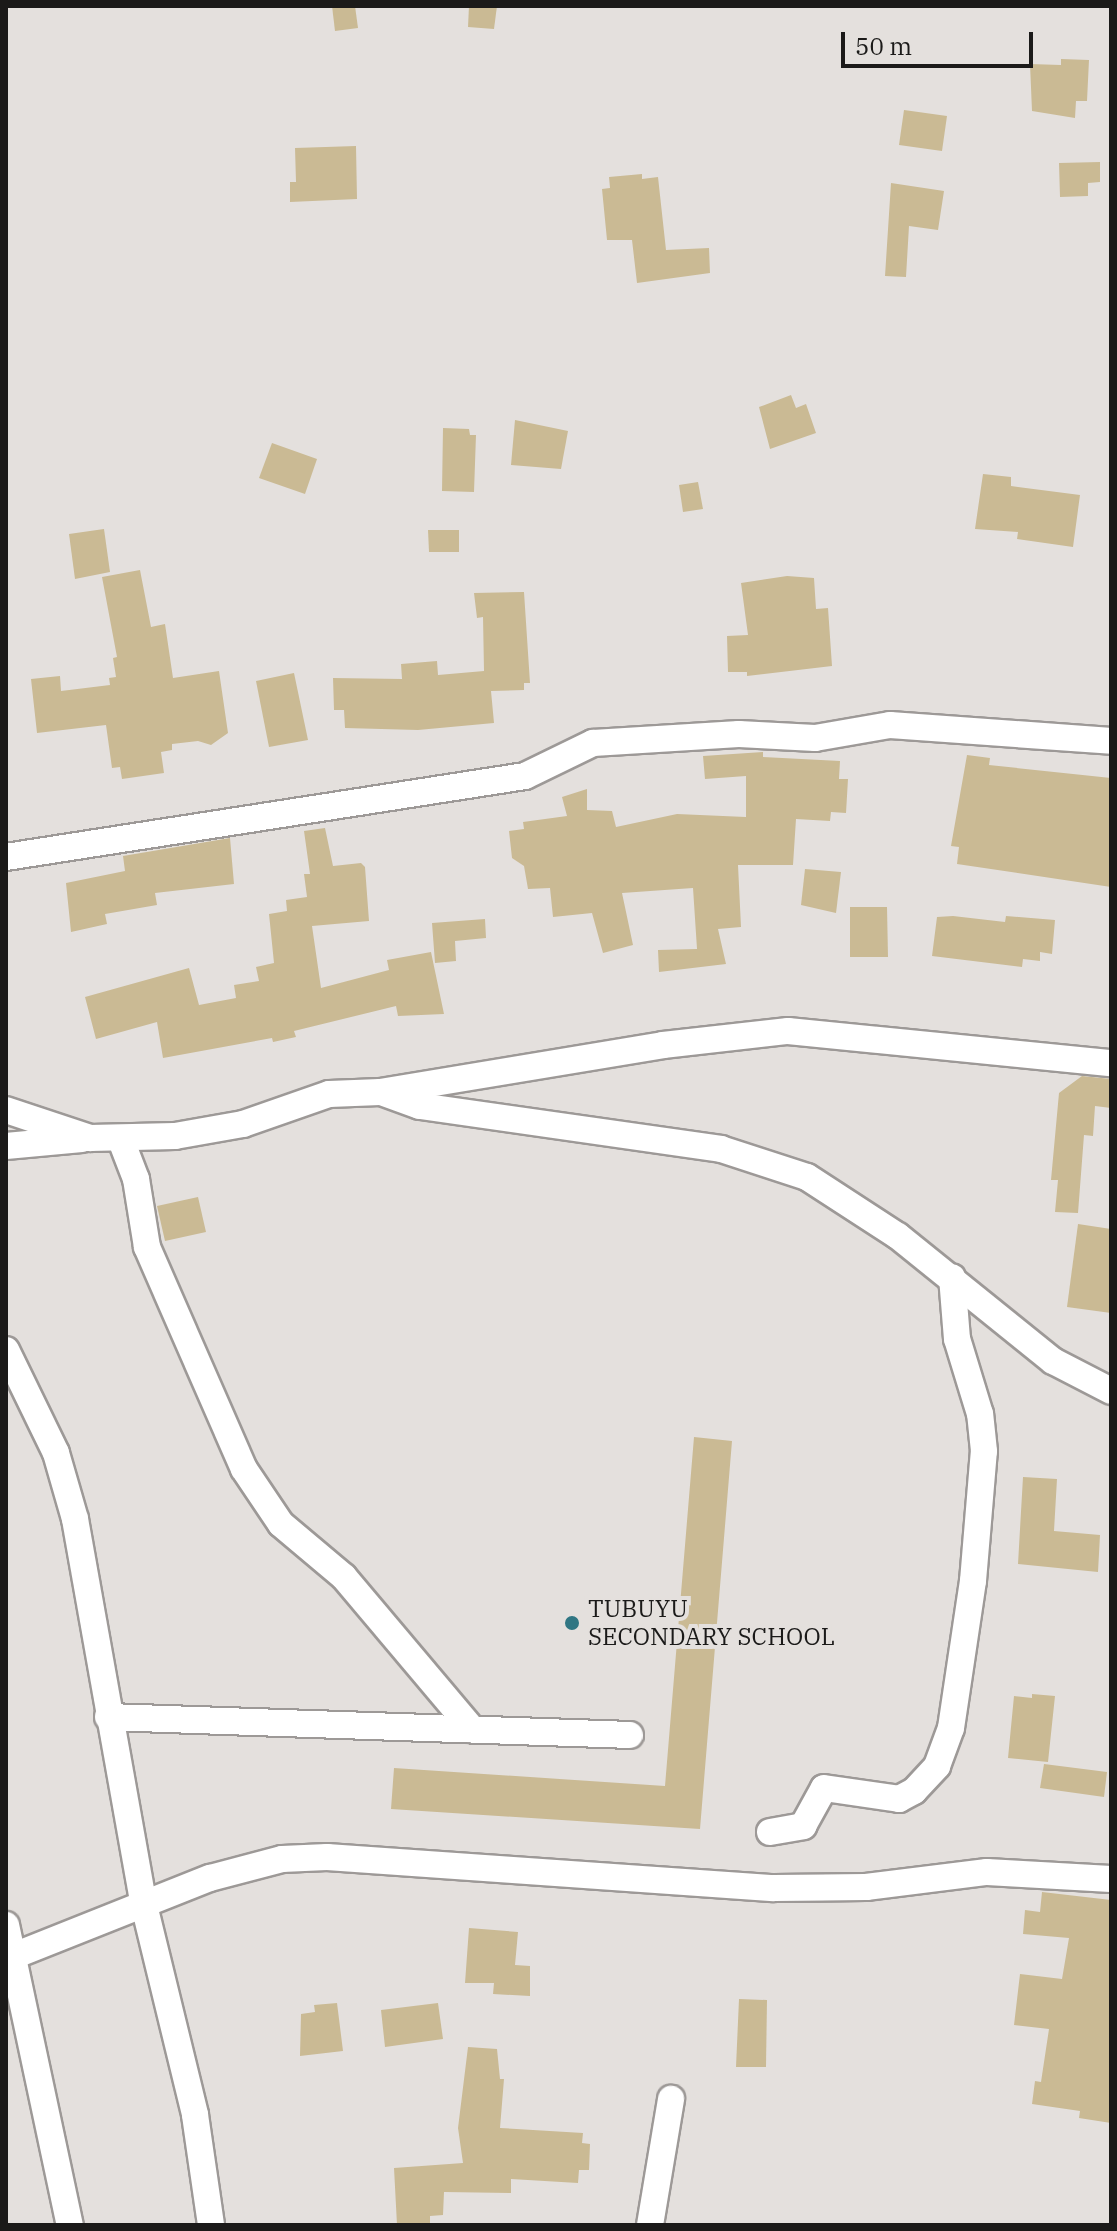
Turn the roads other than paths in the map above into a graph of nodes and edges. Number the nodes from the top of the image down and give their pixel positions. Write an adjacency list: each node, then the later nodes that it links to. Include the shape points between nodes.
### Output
1 (1111, 741): 2 (street, via 890,725 815,738 739,734 593,743 525,776)
2 (6, 857)
3 (1111, 1063): 4 (street, via 788,1031 663,1045)
4 (380, 1092): 7 (street, via 329,1094 243,1124); 9 (street, via 420,1106 721,1149 807,1177 849,1199)
5 (6, 1110): 6 (street)
6 (90, 1138): 7 (street); 8 (street)
7 (121, 1140): 13 (street, via 136,1179 147,1247 160,1266 244,1469 281,1524 344,1577)
8 (6, 1146)
9 (952, 1277): 11 (street, via 1053,1361); 15 (street, via 957,1339 980,1414 984,1451 973,1581 951,1728 937,1766 914,1791 899,1799 824,1788 803,1826)
10 (6, 1350): 12 (street, via 56,1453 75,1519)
11 (1111, 1391)
12 (108, 1717): 13 (street); 17 (street)
13 (472, 1729): 14 (street)
14 (630, 1735)
15 (770, 1832)
16 (1111, 1879): 17 (street, via 987,1872 866,1887 774,1888 327,1857 253,1864)
17 (144, 1905): 19 (street); 23 (street, via 195,2115)
18 (6, 1925): 19 (street)
19 (11, 1957): 20 (street)
20 (15, 2017): 22 (street)
21 (671, 2099): 24 (street)
22 (70, 2225)
23 (211, 2225)
24 (650, 2225)

